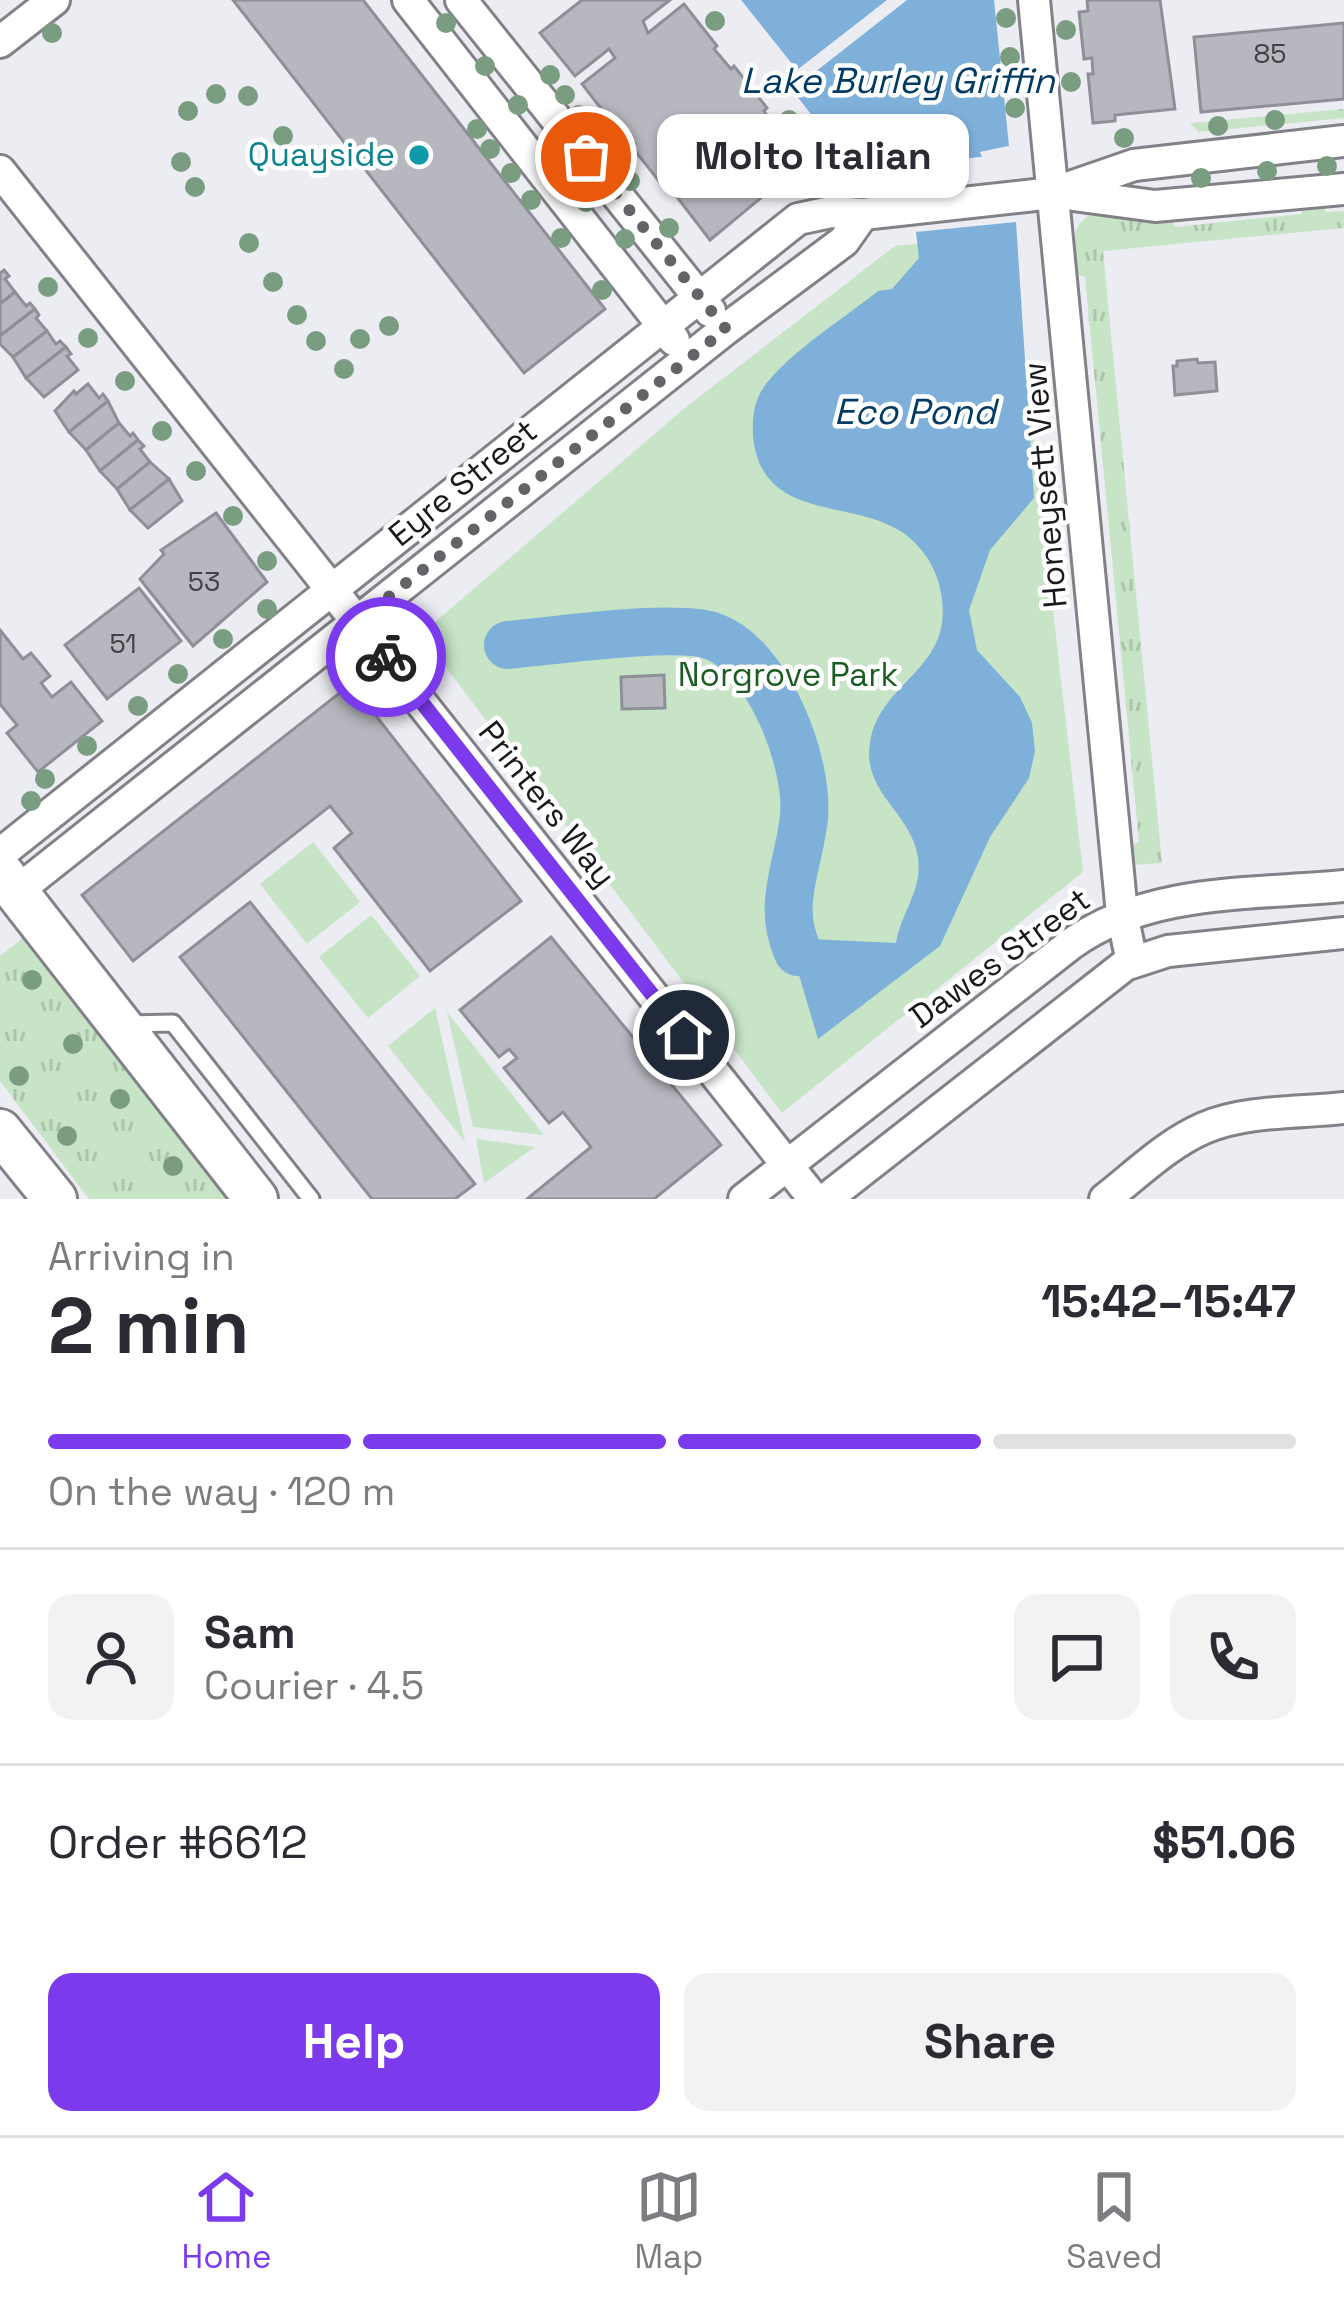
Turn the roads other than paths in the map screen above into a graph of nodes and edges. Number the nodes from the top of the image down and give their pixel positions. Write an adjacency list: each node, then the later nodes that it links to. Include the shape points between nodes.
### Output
1 (54, 0): 5 (street)
2 (408, 0): 12 (street)
3 (461, 0): 11 (street)
4 (1034, 0): 9 (street, Honeysett View)
5 (0, 42)
6 (1344, 141): 9 (street, Eyre Street, via 1134,165)
7 (0, 171): 15 (street, Printers Way)
8 (1344, 189): 9 (street, Eyre Street, via 1148,206)
9 (1053, 193): 10 (street, Eyre Street); 21 (street, Honeysett View)
10 (863, 214): 11 (street, Eyre Street, via 798,219); 13 (street, Eyre Street, via 844,241)
11 (698, 297): 12 (street, Eyre Street); 13 (street)
12 (663, 325): 14 (street); 15 (street, Eyre Street)
13 (726, 329): 14 (street, Eyre Street)
14 (688, 359): 16 (street, Eyre Street)
15 (333, 591): 16 (street, Printers Way); 17 (street, Eyre Street)
16 (357, 622): 18 (street, Eyre Street); 27 (street, Printers Way)
17 (78, 791): 18 (street); 19 (street, Eyre Street)
18 (104, 822): 19 (street, Eyre Street)
19 (4, 880): 24 (main road)
20 (1344, 886): 21 (street, Dawes Street)
21 (1122, 914): 23 (street, Honeysett View); 27 (street, Dawes Street, via 1071,944)
22 (1344, 933): 23 (street, via 1168,951)
23 (1132, 962): 33 (street)
24 (118, 1024): 29 (main road); 30 (lane, via 173,1023)
25 (1344, 1108): 34 (street, via 1206,1127)
26 (0, 1131): 28 (main road)
27 (787, 1165): 31 (street, Dawes Street); 32 (street, Printers Way)
28 (55, 1199)
29 (256, 1199)
30 (311, 1199)
31 (744, 1199)
32 (814, 1199)
33 (826, 1199)
34 (1105, 1199)

